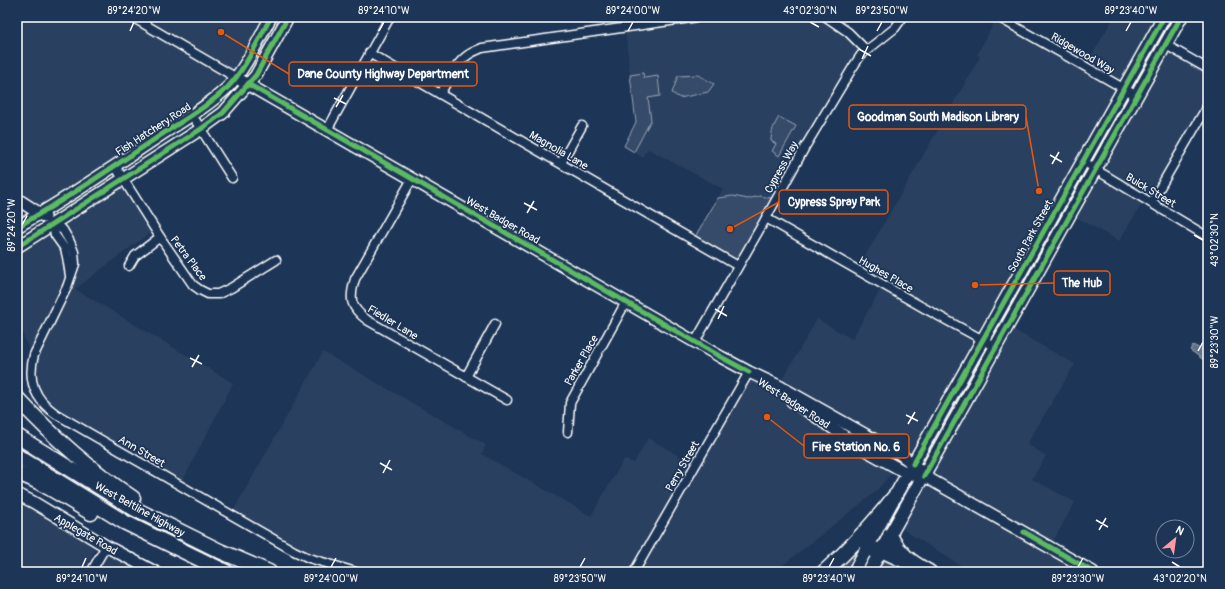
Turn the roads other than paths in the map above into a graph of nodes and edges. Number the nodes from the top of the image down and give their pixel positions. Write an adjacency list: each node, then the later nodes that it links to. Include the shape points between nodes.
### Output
1 (132, 17): 15 (street, West Badger Road)
2 (271, 17): 15 (street, Fish Hatchery Road)
3 (288, 17): 16 (street, via 256,75)
4 (390, 17): 13 (street)
5 (698, 17): 18 (street, via 482,48 461,60)
6 (826, 17): 12 (street, via 848,32)
7 (903, 17): 12 (street, Cypress Way, via 895,28)
8 (998, 17): 17 (street, Ridgewood Way)
9 (1164, 17): 17 (main road, South Park Street)
10 (1179, 18): 11 (main road)
11 (1166, 45): 14 (street); 19 (main road)
12 (866, 50): 35 (street, Cypress Way, via 805,147)
13 (369, 54): 18 (street, Magnolia Lane); 24 (street)
14 (1208, 69)
15 (235, 77): 16 (street, West Badger Road); 21 (street, Fish Hatchery Road, via 229,86)
16 (248, 84): 23 (street, via 223,112); 24 (street, West Badger Road)
17 (1124, 89): 19 (street, Ridgewood Way); 25 (main road, South Park Street)
18 (440, 94): 26 (street, Magnolia Lane)
19 (1137, 96): 28 (main road)
20 (1208, 105): 33 (street)
21 (192, 115): 23 (street); 27 (street, Fish Hatchery Road)
22 (582, 126): 26 (street)
23 (201, 129): 29 (street); 30 (street)
24 (327, 130): 31 (street, West Badger Road)
25 (1083, 161): 28 (street, Buick Street); 46 (main road, South Park Street)
26 (561, 164): 43 (street, Magnolia Lane)
27 (115, 166): 30 (street, Petra Place); 34 (street, Fish Hatchery Road)
28 (1096, 168): 33 (street, Buick Street); 48 (main road)
29 (232, 178)
30 (122, 179): 36 (street); 38 (street, Petra Place)
31 (412, 179): 44 (street, West Badger Road); 50 (street, Fiedler Lane, via 355,279 351,293 353,304 358,313 367,320)
32 (17, 199): 34 (street)
33 (1150, 202): 39 (street, Buick Street)
34 (41, 213): 36 (street); 37 (street, Fish Hatchery Road)
35 (766, 218): 43 (street, Cypress Way); 46 (street, Hughes Place)
36 (52, 224): 40 (street); 72 (street, Ann Street, via 63,230 72,246 75,264 31,365 32,382 41,401 48,409 294,551)
37 (17, 227)
38 (160, 237): 41 (street, Petra Place, via 193,285 208,294 218,294 231,288); 42 (street, via 135,256)
39 (1208, 237)
40 (17, 247)
41 (276, 260)
42 (129, 266)
43 (738, 266): 47 (street, Cypress Way)
44 (626, 302): 47 (street, West Badger Road); 53 (street, Parker Place, via 570,402)
45 (495, 324): 50 (street)
46 (983, 340): 48 (street, Hughes Place); 56 (main road, South Park Street)
47 (695, 342): 49 (street, West Badger Road)
48 (996, 348): 58 (main road)
49 (749, 372): 56 (street, West Badger Road, via 845,437 894,466); 73 (street, Perry Street)
50 (466, 377): 52 (street, Fiedler Lane)
51 (17, 398): 65 (highway, via 52,434 94,470 142,504)
52 (506, 400)
53 (568, 432)
54 (17, 436): 65 (highway, West Beltline Highway, via 135,509)
55 (17, 456): 70 (highway, West Beltline Highway, via 124,522)
56 (910, 468): 58 (street, West Badger Road); 60 (main road, South Park Street)
57 (17, 473): 69 (highway, via 154,546)
58 (924, 476): 61 (main road); 78 (street, West Badger Road)
59 (17, 494): 63 (street, Applegate Road)
60 (894, 496): 62 (highway, via 875,521)
61 (890, 535): 64 (main road); 66 (highway, via 904,556)
62 (862, 545): 64 (highway); 74 (highway, via 840,551); 75 (highway); 76 (main road)
63 (106, 546): 67 (street); 68 (street, Applegate Road)
64 (881, 550): 66 (highway); 77 (main road)
65 (220, 552): 71 (highway, West Beltline Highway)
66 (924, 569)
67 (91, 572)
68 (156, 572)
69 (219, 572)
70 (226, 572)
71 (269, 572)
72 (356, 572)
73 (634, 572)
74 (815, 572)
75 (824, 572)
76 (854, 572)
77 (868, 572)
78 (1093, 572)

